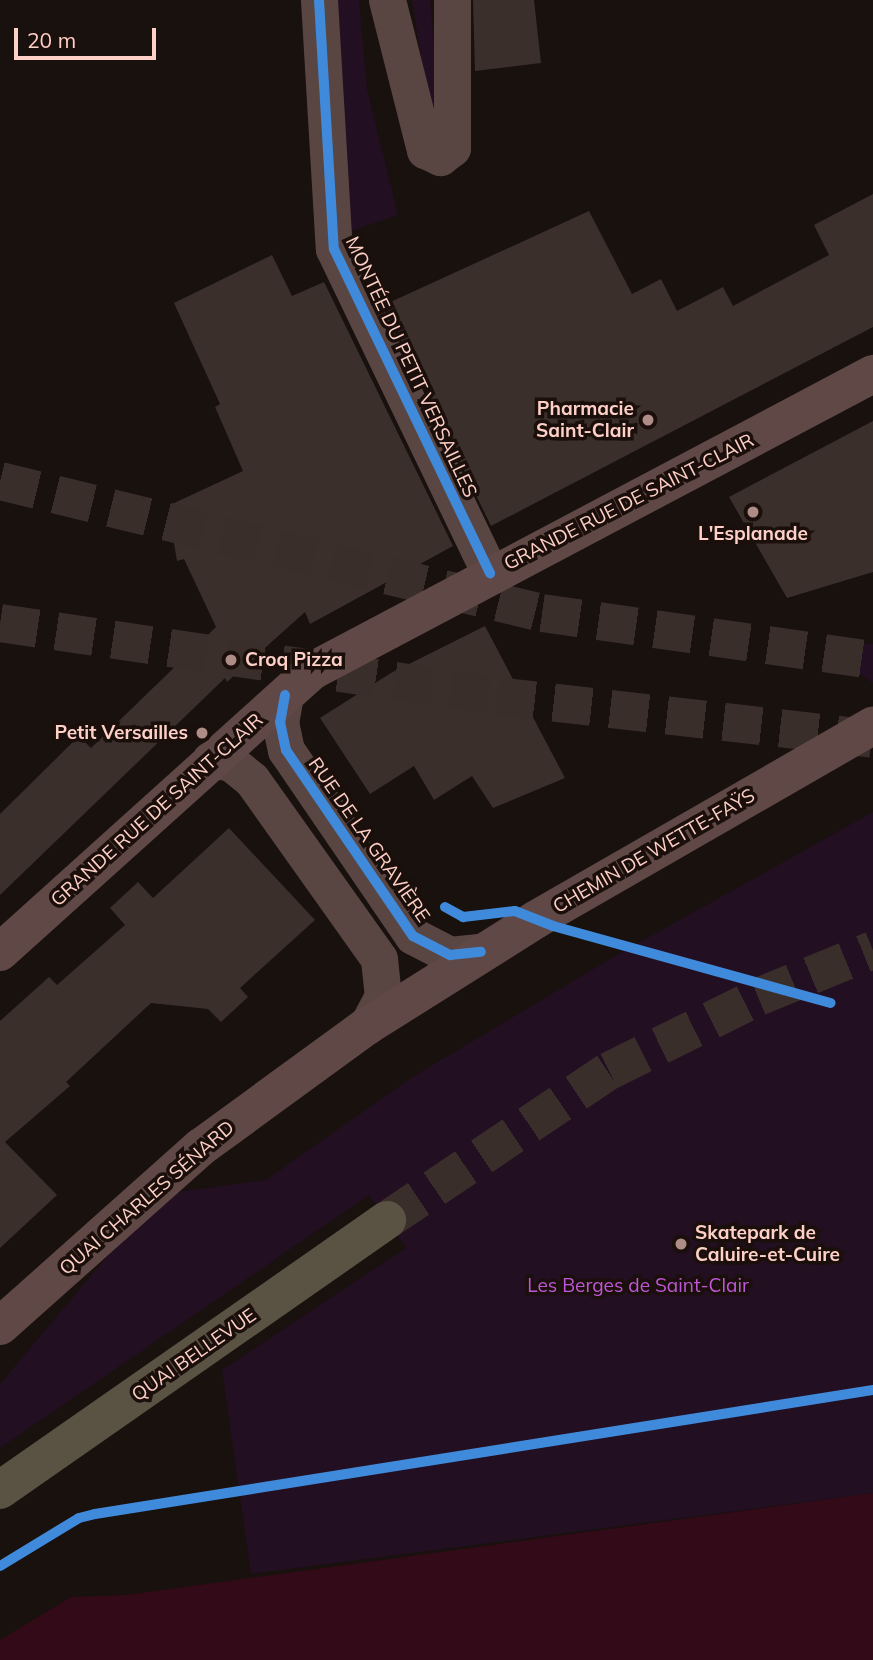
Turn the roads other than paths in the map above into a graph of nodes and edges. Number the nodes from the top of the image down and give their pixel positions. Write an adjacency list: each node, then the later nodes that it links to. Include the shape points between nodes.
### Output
1 (318, 0): 5 (street, MONTÉE DU PETIT VERSAILLES, via 334,249)
2 (387, 0): 3 (street, via 425,150 440,157 452,148)
3 (452, 0)
4 (873, 374): 5 (main road, GRANDE RUE DE SAINT-CLAIR)
5 (489, 573): 6 (main road, GRANDE RUE DE SAINT-CLAIR, via 312,671)
6 (285, 695): 8 (main road, GRANDE RUE DE SAINT-CLAIR); 9 (street, RUE DE LA GRAVIÈRE, via 280,722 286,750 413,936 450,954)
7 (873, 726): 9 (main road, CHEMIN DE WETTE-FAŸS)
8 (210, 760): 10 (main road, GRANDE RUE DE SAINT-CLAIR); 11 (street, via 230,762 253,780 379,959 383,996)
9 (481, 952): 11 (main road, CHEMIN DE WETTE-FAŸS)
10 (0, 953)
11 (367, 1026): 13 (main road, QUAI CHARLES SÉNARD, via 201,1147)
12 (387, 1220): 14 (highway, QUAI BELLEVUE)
13 (0, 1326)
14 (0, 1490)

